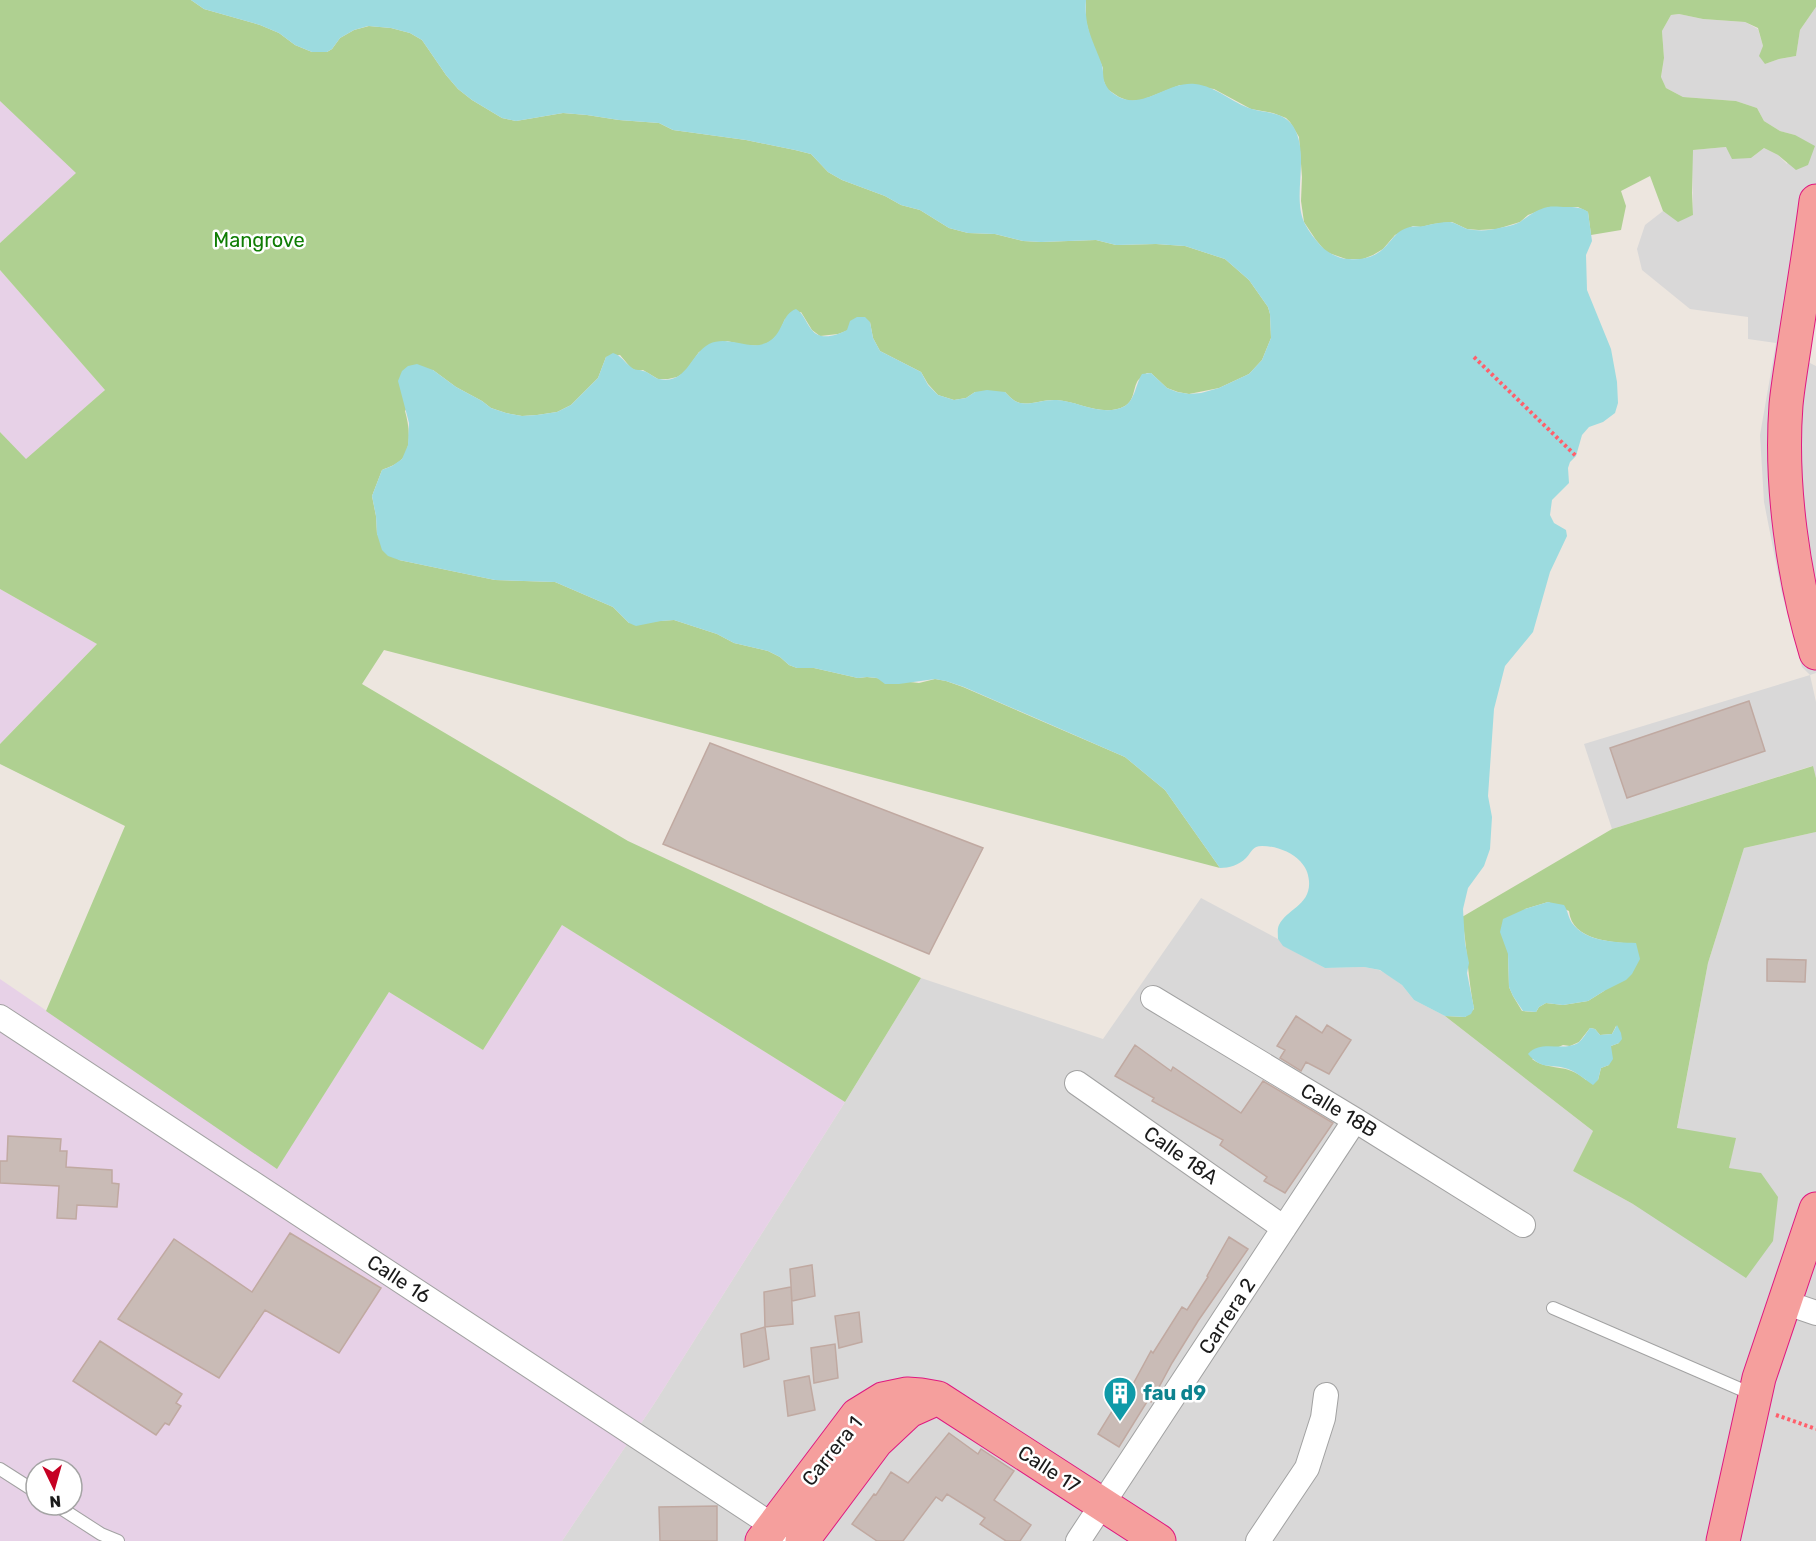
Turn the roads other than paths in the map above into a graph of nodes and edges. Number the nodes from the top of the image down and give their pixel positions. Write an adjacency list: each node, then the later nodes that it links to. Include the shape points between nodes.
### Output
1 (1816, 201): 2 (highway, via 1786,404 1785,448 1795,558 1804,615)
2 (1816, 653)
3 (1153, 998): 6 (street, Calle 18B)
4 (0, 1017): 20 (street, Calle 16)
5 (1077, 1083): 9 (street, Calle 18A)
6 (1355, 1120): 8 (street, Calle 18B); 9 (street, Carrera 2)
7 (1816, 1209): 10 (highway)
8 (1523, 1225)
9 (1284, 1228): 18 (street, Carrera 2)
10 (1784, 1302): 12 (street); 15 (highway)
11 (1553, 1308): 15 (lane)
12 (1816, 1313)
13 (1326, 1395): 25 (street, via 1307,1468)
14 (938, 1398): 18 (highway, Calle 17); 20 (highway, Carrera 1, via 907,1394 883,1399 857,1415); 22 (highway, Carrera 1, via 909,1411 876,1442)
15 (1754, 1401): 26 (highway)
16 (0, 1470): 17 (lane)
17 (24, 1485)
18 (1103, 1504): 23 (street, Carrera 2); 24 (highway, Calle 17)
19 (75, 1517): 21 (lane)
20 (778, 1536)
21 (118, 1541)
22 (802, 1541)
23 (1078, 1541)
24 (1159, 1541)
25 (1258, 1541)
26 (1723, 1541)

